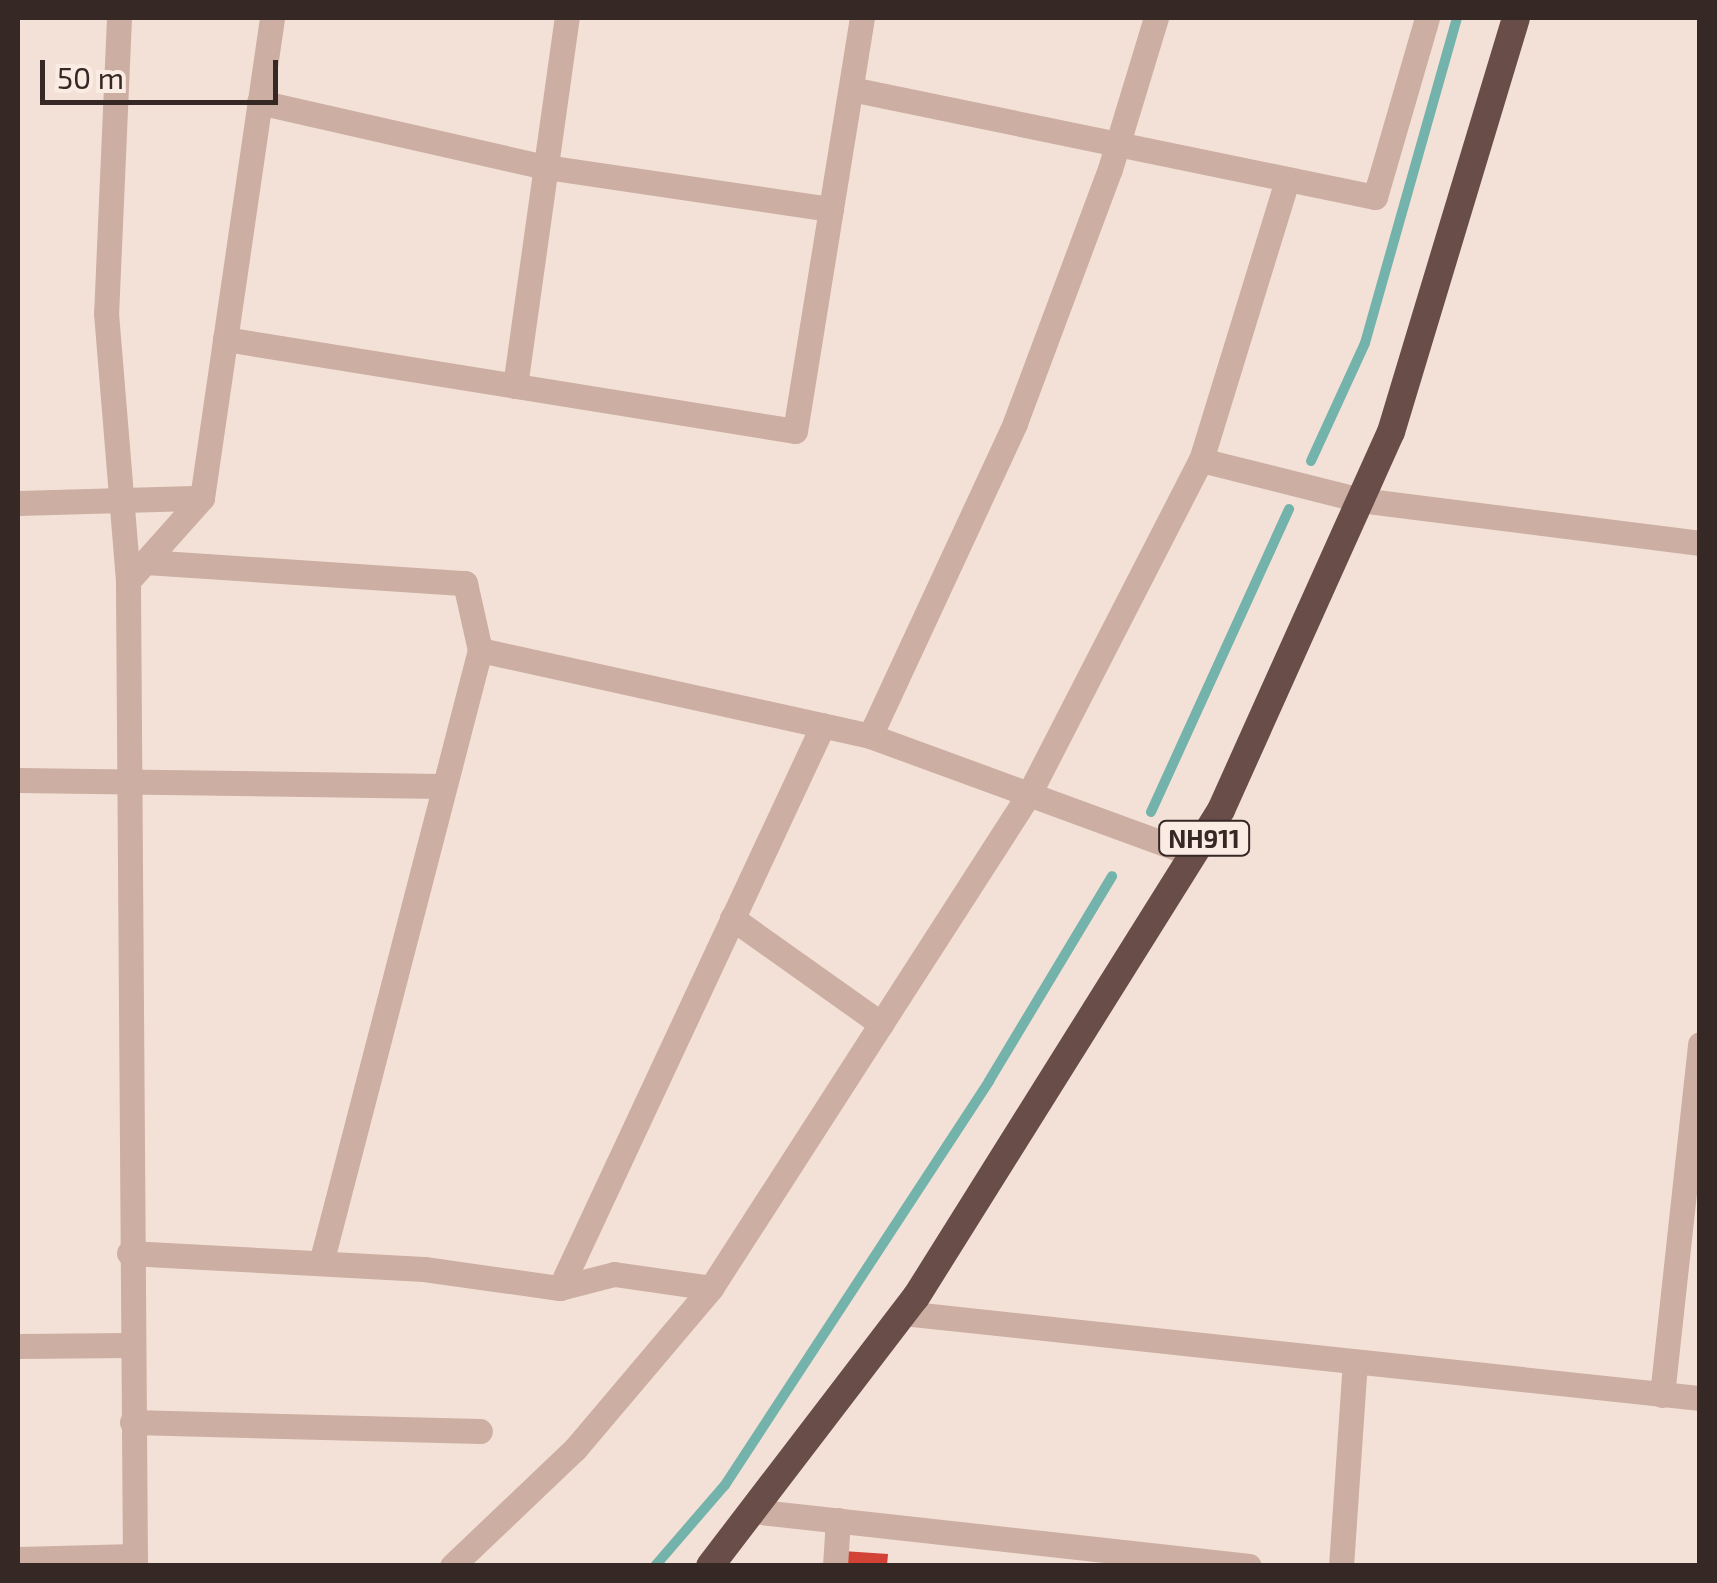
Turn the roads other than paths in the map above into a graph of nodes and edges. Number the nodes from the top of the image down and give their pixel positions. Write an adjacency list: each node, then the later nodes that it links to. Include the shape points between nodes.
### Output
1 (119, 18): 18 (street, via 106,314)
2 (272, 18): 9 (street)
3 (567, 18): 11 (street)
4 (862, 18): 8 (street)
5 (1156, 18): 10 (street)
6 (1427, 18): 12 (street, via 1375,197)
7 (1516, 18): 19 (highway, NH911, via 1391,432)
8 (850, 89): 10 (street); 13 (street)
9 (259, 102): 11 (street); 14 (street)
10 (1117, 144): 12 (street); 25 (street, via 1016,423)
11 (546, 167): 13 (street); 15 (street)
12 (1286, 184): 16 (street)
13 (831, 209): 15 (street, via 795,431)
14 (225, 339): 15 (street); 17 (street)
15 (515, 386)
16 (1201, 460): 19 (street); 29 (street)
17 (202, 498): 18 (street); 22 (street)
18 (119, 500): 20 (street); 22 (street)
19 (1360, 500): 21 (street); 30 (highway, NH911, via 1221,810)
20 (18, 503)
21 (1700, 544)
22 (137, 572): 23 (street, via 464,583); 27 (street)
23 (480, 650): 24 (street); 28 (street)
24 (822, 726): 25 (street); 31 (street)
25 (870, 736): 29 (street)
26 (18, 780): 27 (street)
27 (127, 780): 28 (street); 34 (street)
28 (440, 786): 35 (street)
29 (1029, 794): 30 (street); 32 (street)
30 (1194, 854): 38 (highway, NH911)
31 (732, 918): 32 (street); 36 (street)
32 (881, 1024): 37 (street)
33 (1700, 1044): 42 (street)
34 (130, 1253): 35 (street); 39 (street)
35 (321, 1263): 36 (street)
36 (560, 1288): 37 (street, via 614,1274)
37 (711, 1288): 51 (street, via 575,1449)
38 (903, 1313): 41 (street); 46 (highway, NH911)
39 (131, 1345): 40 (street); 44 (street)
40 (18, 1346)
41 (1356, 1362): 42 (street); 55 (street)
42 (1662, 1395): 43 (street)
43 (1700, 1398)
44 (132, 1422): 45 (street); 50 (street)
45 (480, 1431)
46 (752, 1510): 47 (street); 52 (highway, NH911)
47 (838, 1520): 48 (street); 53 (street)
48 (1089, 1557): 54 (street)
49 (18, 1559): 50 (street)
50 (135, 1561)
51 (452, 1566)
52 (710, 1566)
53 (835, 1566)
54 (1248, 1566)
55 (1341, 1566)

